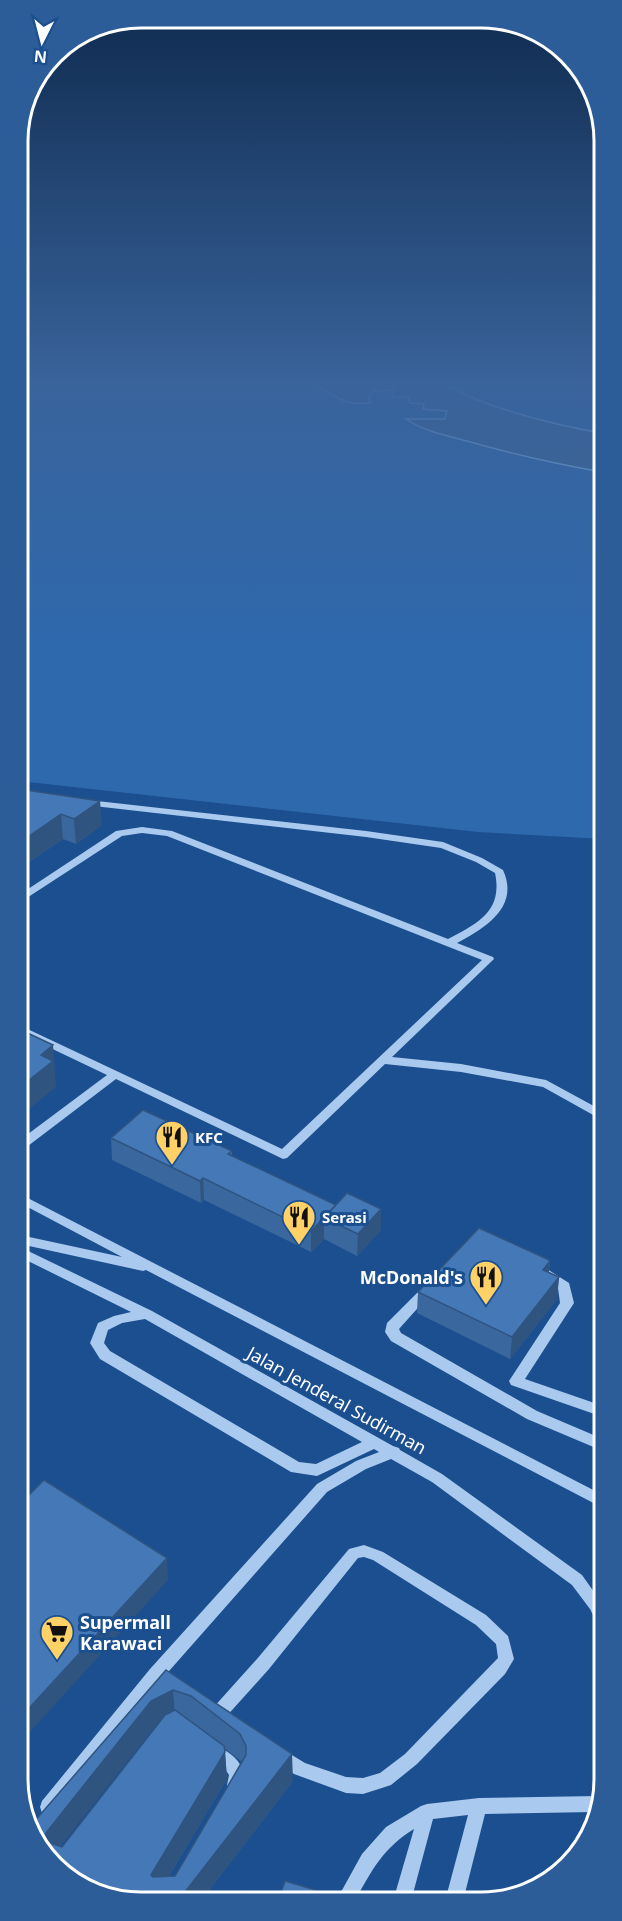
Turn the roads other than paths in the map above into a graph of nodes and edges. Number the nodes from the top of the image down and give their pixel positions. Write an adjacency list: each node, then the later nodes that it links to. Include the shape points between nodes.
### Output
1 (80, 802): 2 (street)
2 (182, 814): 3 (street); 5 (street, via 443,845 479,860 500,872 504,885 502,903 480,926)
3 (169, 833): 4 (street, via 142,830 118,834); 5 (street)
4 (29, 894)
5 (449, 943): 7 (street, via 489,959)
6 (28, 1033): 8 (street)
7 (383, 1060): 8 (street, via 283,1155); 9 (street, via 461,1068 546,1084)
8 (115, 1074): 10 (street)
9 (593, 1110)
10 (28, 1140)
11 (28, 1202): 15 (street, Jalan Jenderal Sudirman)
12 (28, 1242): 15 (street)
13 (28, 1256): 17 (street, Jalan Jenderal Sudirman)
14 (531, 1265): 18 (street, via 564,1286 567,1303 516,1381)
15 (155, 1269): 22 (street, Jalan Jenderal Sudirman)
16 (440, 1277): 19 (street, via 392,1327 396,1337 532,1415)
17 (147, 1314): 20 (street, Jalan Jenderal Sudirman); 20 (street, via 119,1319 104,1327 98,1343 105,1355 296,1468 317,1470)
18 (593, 1409)
19 (593, 1441)
20 (376, 1442): 21 (street, Jalan Jenderal Sudirman)
21 (394, 1452): 23 (street, Jalan Jenderal Sudirman, via 437,1478 576,1580); 24 (street, via 322,1488)
22 (593, 1497)
23 (593, 1602)
24 (156, 1674): 25 (street); 35 (street)
25 (174, 1685)
26 (200, 1702): 27 (street)
27 (218, 1714): 28 (street); 30 (street, via 354,1553 364,1551 378,1556 481,1620 503,1641 506,1659 499,1670 411,1759 385,1779 363,1786 346,1785 300,1769)
28 (236, 1726)
29 (205, 1744): 31 (street, via 237,1774)
30 (272, 1751)
31 (226, 1802)
32 (591, 1804): 33 (street)
33 (479, 1806): 34 (street); 38 (street)
34 (427, 1812): 36 (street, via 392,1833 368,1860); 37 (street)
35 (39, 1817)
36 (350, 1892)
37 (405, 1892)
38 (456, 1892)

